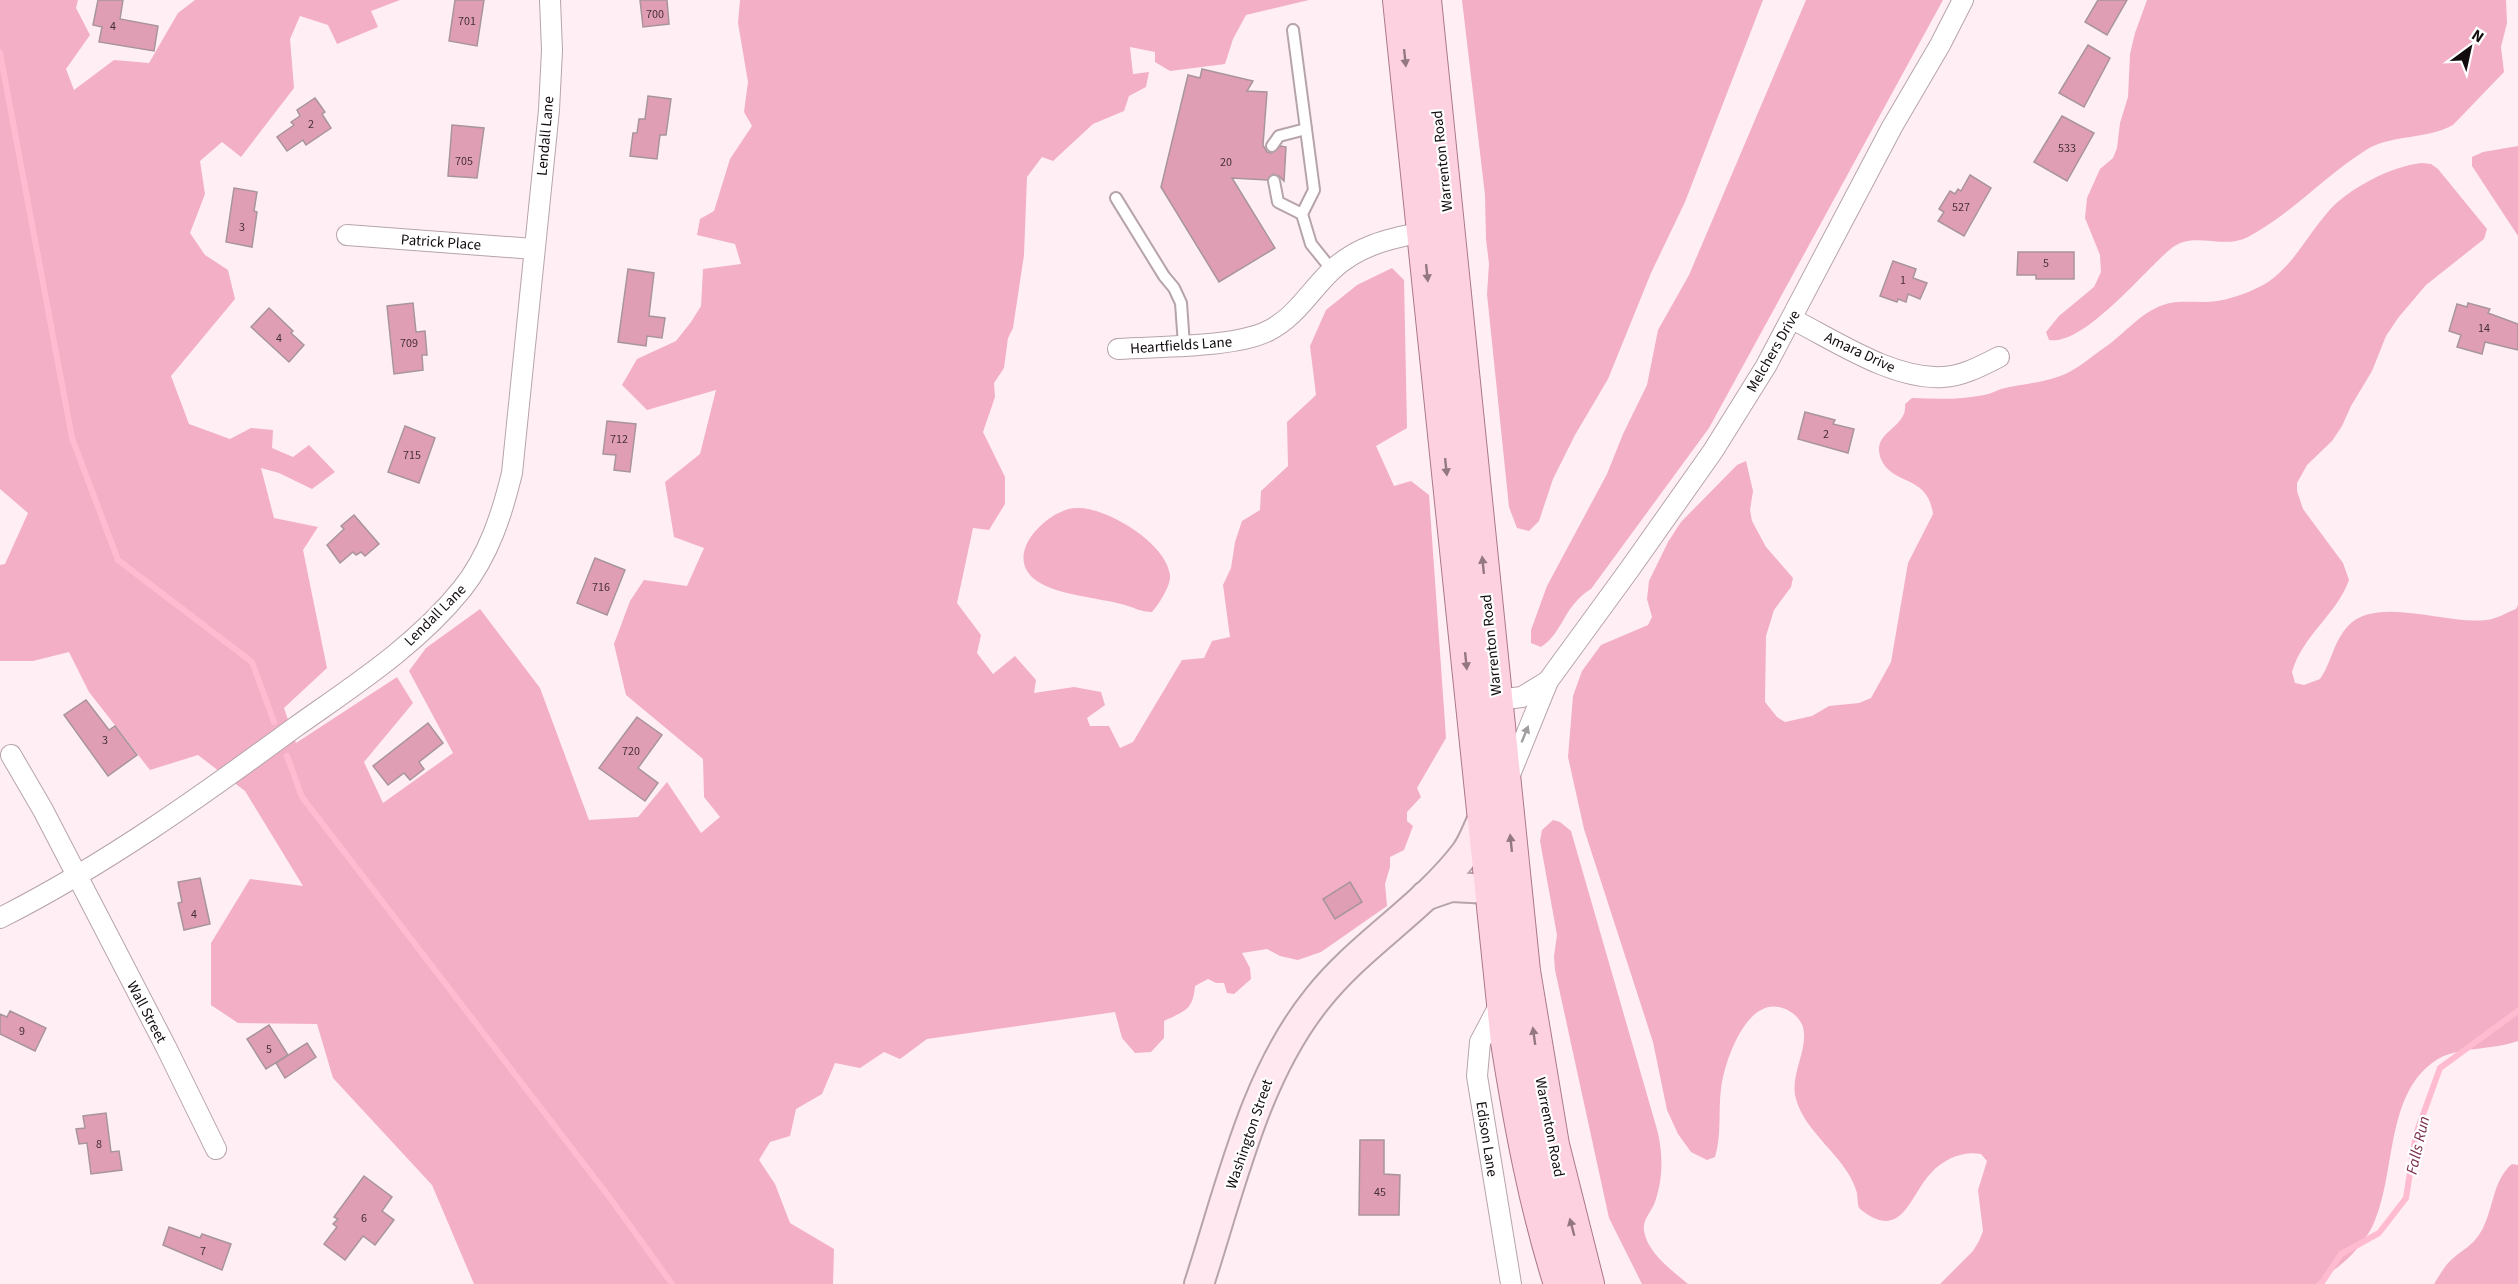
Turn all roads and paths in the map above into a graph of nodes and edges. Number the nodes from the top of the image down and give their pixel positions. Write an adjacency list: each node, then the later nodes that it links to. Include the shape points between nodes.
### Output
1 (550, 0): 13 (street, Lendall Lane, via 549,110)
2 (1399, 0): 11 (main road, Warrenton Road, one-way to 11)
3 (1425, 0): 20 (main road, Warrenton Road, one-way to 3)
4 (1963, 0): 15 (street, Melchers Drive)
5 (1293, 30): 6 (lane)
6 (1306, 129): 7 (lane, via 1279,136); 10 (lane, via 1314,189)
7 (1272, 146)
8 (1274, 181): 10 (lane, via 1278,202)
9 (1116, 198): 16 (lane, via 1181,303)
10 (1302, 214): 14 (lane, via 1311,244)
11 (1422, 232): 14 (street, Heartfields Lane, via 1384,239 1361,249); 23 (main road, Warrenton Road, one-way to 23)
12 (347, 235): 13 (street, Patrick Place)
13 (534, 249): 24 (street, Lendall Lane, via 512,473 489,547 469,579 446,608 384,663 134,842)
14 (1332, 270): 16 (street, Heartfields Lane, via 1292,315 1270,330 1240,341)
15 (1792, 319): 18 (street, Amara Drive, via 1905,373 1955,375); 19 (street, Melchers Drive, via 1713,451)
16 (1184, 345): 17 (street, Heartfields Lane)
17 (1119, 349)
18 (2000, 357)
19 (1548, 681): 20 (street, Melchers Drive, via 1522,697); 22 (street, Melchers Drive, one-way to 19)
20 (1496, 700): 22 (main road, Warrenton Road)
21 (11, 755): 24 (street, Wall Street)
22 (1505, 788): 33 (main road, Warrenton Road, one-way to 22, via 1553,1145 1536,1052)
23 (1482, 819): 25 (main road, Warrenton Road); 26 (street, Washington Street, via 1467,850)
24 (76, 877): 27 (street, Lendall Lane); 29 (street, Wall Street)
25 (1490, 888): 26 (street, Washington Street, via 1451,887); 28 (main road, Warrenton Road)
26 (1425, 896): 30 (street, Washington Street, via 1354,959 1317,998 1291,1034 1259,1100)
27 (0, 918)
28 (1502, 999): 31 (street, Edison Lane, via 1480,1042 1477,1076); 32 (main road, Warrenton Road, via 1529,1165)
29 (216, 1149)
30 (1199, 1284)
31 (1511, 1284)
32 (1560, 1284)
33 (1588, 1284)

